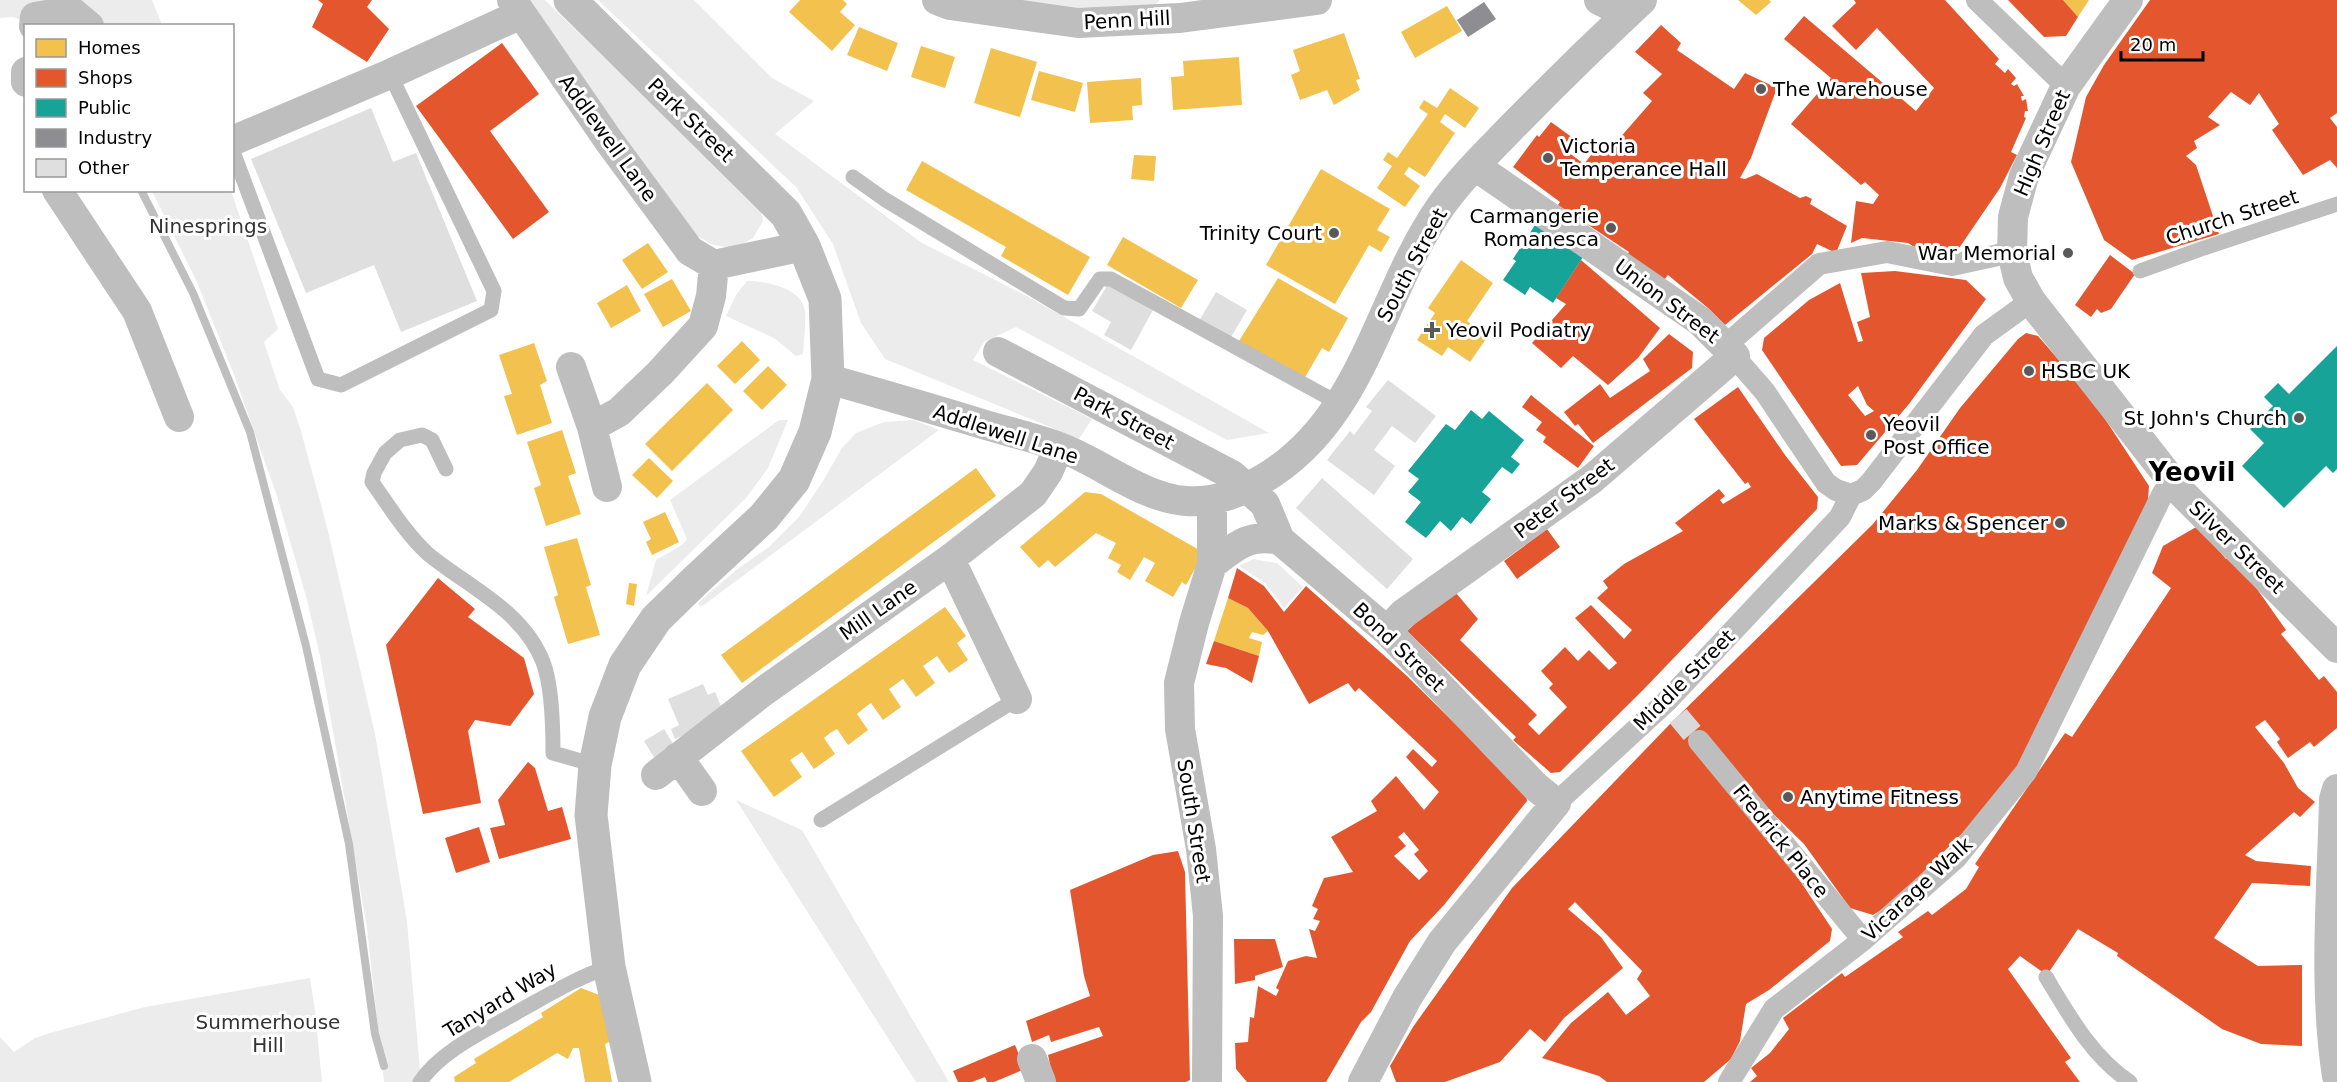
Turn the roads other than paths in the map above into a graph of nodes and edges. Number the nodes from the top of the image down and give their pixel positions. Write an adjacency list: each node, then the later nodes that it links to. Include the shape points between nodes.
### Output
1 (570, 0): 20 (street, Park Street, via 786,214)
2 (938, 0): 9 (street, Penn Hill, via 1078,23)
3 (1312, 0): 9 (street, Penn Hill)
4 (1599, 0): 8 (street)
5 (1977, 0): 13 (street)
6 (2128, 0): 13 (street, High Street)
7 (516, 7): 12 (street, Addlewell Lane); 22 (street, Addlewell Lane, via 690,251)
8 (1635, 7): 16 (street, South Street)
9 (1179, 9)
10 (34, 24): 11 (street, via 35,17 71,11)
11 (86, 24)
12 (390, 74): 14 (street, Addlewell Lane); 15 (lane, via 494,291 491,310 341,385 318,379)
13 (2066, 86): 21 (street, High Street, via 2024,176 2013,217)
14 (234, 140)
15 (234, 154)
16 (1475, 165): 25 (street, Union Street, via 1691,314); 29 (street, South Street, via 1441,206)
17 (853, 177): 29 (lane, via 1065,308 1079,309 1100,279 1111,279)
18 (58, 192): 30 (street, via 137,312)
19 (2337, 205): 23 (lane, Church Street)
20 (804, 246): 22 (street); 28 (street, Park Street, via 825,299)
21 (2012, 252): 24 (street, High Street, via 2018,278); 25 (street, via 1952,265 1887,252 1819,264)
22 (714, 265): 31 (street, via 703,326 619,412)
23 (2140, 271)
24 (2031, 301): 36 (street, Silver Street); 37 (street, Middle Street, via 1984,335 1871,482)
25 (1730, 351): 37 (street, Union Street, via 1765,392 1826,483); 42 (street, Peter Street, via 1592,479 1403,614)
26 (998, 352): 35 (street, Park Street, via 1232,475)
27 (571, 367): 31 (street)
28 (828, 379): 32 (street, Addlewell Lane); 46 (street, Park Street, via 816,432 794,480 764,517 656,620 625,665 605,717)
29 (1340, 404): 35 (street, South Street, via 1308,444 1282,468)
30 (179, 417)
31 (592, 427): 34 (street)
32 (1059, 447): 38 (street, Addlewell Lane, via 1162,497); 40 (street, Mill Lane, via 1033,494)
33 (446, 469): 46 (lane, via 432,440 422,435 400,440 385,453 372,482 428,553 487,595 528,635 543,663 554,753)
34 (607, 488)
35 (1249, 488): 38 (street, Addlewell Lane); 39 (street, Bond Street, via 1264,504)
36 (2180, 491): 43 (street, Silver Street); 51 (street, Vicarage Walk, via 2163,493 2026,772 1956,858)
37 (1851, 495): 49 (street, Middle Street, via 1840,517 1673,709)
38 (1212, 501): 41 (street, South Street)
39 (1280, 540): 41 (street, via 1262,536 1238,544); 42 (street, Bond Street)
40 (950, 559): 44 (street); 48 (street, Mill Lane, via 764,691 667,766)
41 (1212, 564): 57 (street, South Street, via 1179,683 1180,729 1208,916)
42 (1387, 631): 49 (street, Bond Street, via 1536,787)
43 (2337, 648)
44 (1017, 699): 50 (lane)
45 (1700, 741): 51 (street, Fredrick Place)
46 (595, 765): 52 (street, Park Street, via 591,815)
47 (2337, 789): 54 (street, via 2331,1005)
48 (702, 791)
49 (1556, 803): 58 (street, Middle Street, via 1442,942)
50 (821, 820)
51 (1863, 940): 59 (street, Vicarage Walk, via 1774,1009)
52 (609, 967): 55 (lane, Tanyard Way, via 579,978 460,1045 424,1074); 56 (street, Park Street)
53 (2046, 977): 60 (lane, via 2073,1023 2113,1071)
54 (2337, 1076)
55 (420, 1082)
56 (635, 1082)
57 (1207, 1082)
58 (1363, 1082)
59 (1729, 1082)
60 (2130, 1082)

